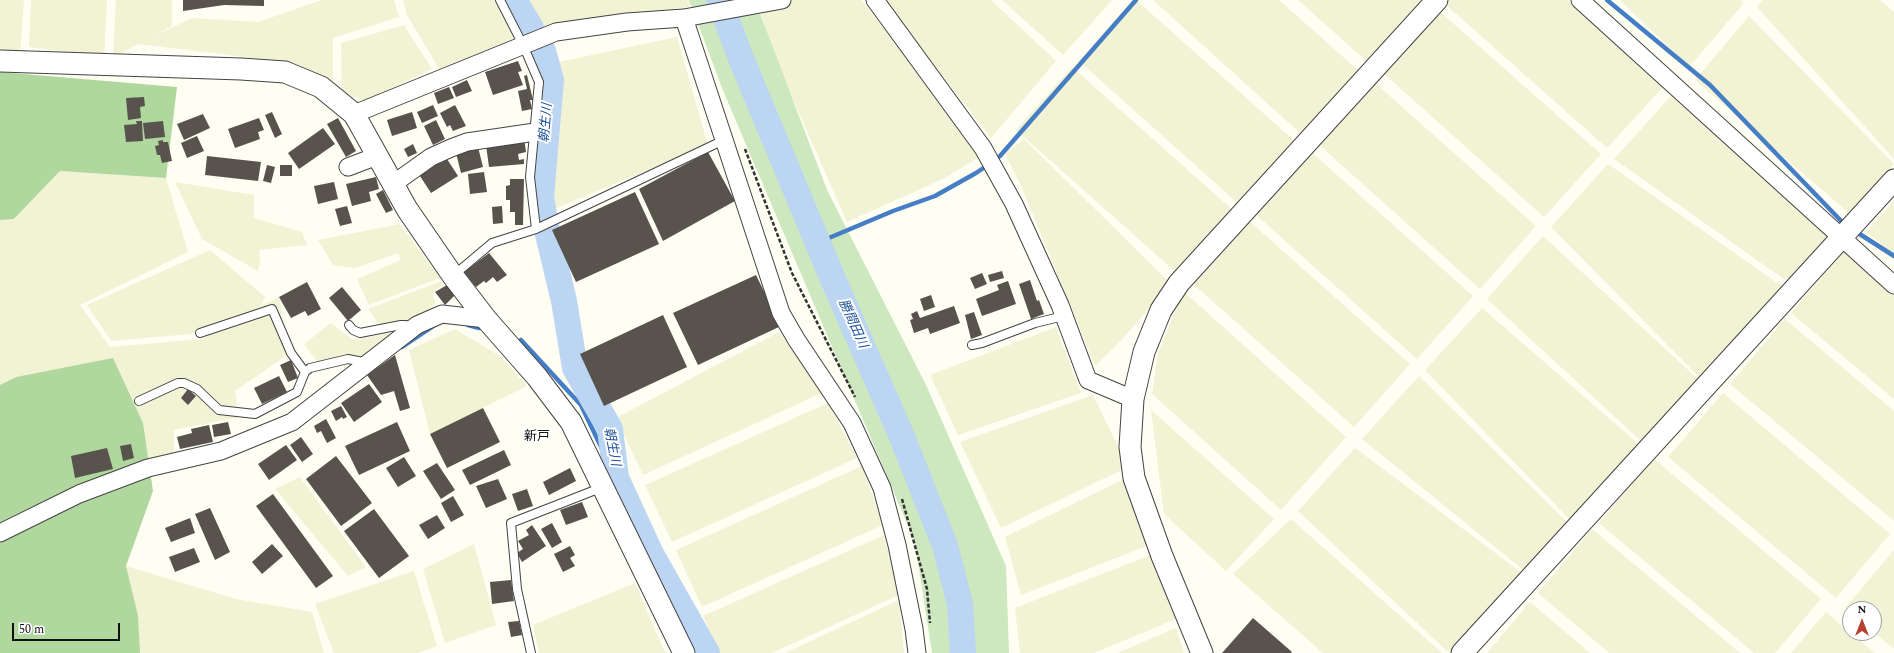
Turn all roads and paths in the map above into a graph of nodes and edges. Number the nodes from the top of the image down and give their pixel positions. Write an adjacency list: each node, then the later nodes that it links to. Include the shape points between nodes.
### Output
1 (500, 0): 7 (lane)
2 (782, 0): 6 (street)
3 (875, 0): 21 (street, via 983,148 1014,204)
4 (1437, 0): 29 (street, via 1179,283 1161,310 1144,352)
5 (1580, 0): 18 (street)
6 (684, 18): 7 (street, via 627,22 556,32); 11 (street)
7 (523, 45): 9 (street); 10 (lane, via 539,82)
8 (0, 61): 9 (street, via 285,72 321,87)
9 (354, 114): 13 (street)
10 (535, 132): 16 (street, via 467,142 431,157); 17 (lane, via 530,177)
11 (724, 140): 17 (lane); 38 (street, via 781,313 852,423 882,488 897,544)
12 (745, 148): 31 (path, via 792,273)
13 (377, 156): 14 (street); 16 (street)
14 (348, 167)
15 (1894, 180): 18 (street)
16 (393, 184): 19 (street)
17 (536, 229): 19 (lane, via 492,243)
18 (1848, 231): 20 (street); 40 (street)
19 (453, 276): 22 (street)
20 (1894, 285)
21 (1064, 316): 26 (lane, via 1035,323); 29 (street, via 1088,380)
22 (486, 320): 24 (street, via 442,314); 32 (street, via 537,377 571,422)
23 (349, 325): 24 (lane, via 360,333 401,325)
24 (412, 329): 27 (street)
25 (200, 333): 28 (lane, via 272,309 291,353)
26 (972, 345)
27 (368, 363): 28 (lane, via 348,359 310,368); 34 (street, via 292,422 221,451 148,468 86,492)
28 (305, 372): 30 (lane, via 297,392 255,414 219,410 197,390 184,383 178,383)
29 (1133, 399): 39 (street, via 1130,447 1134,478 1162,556)
30 (139, 401)
31 (858, 403)
32 (603, 488): 36 (lane, via 511,523 516,588); 37 (street)
33 (900, 493): 35 (path, via 927,588)
34 (0, 533)
35 (930, 624)
36 (531, 653)
37 (684, 653)
38 (917, 653)
39 (1202, 653)
40 (1462, 653)

